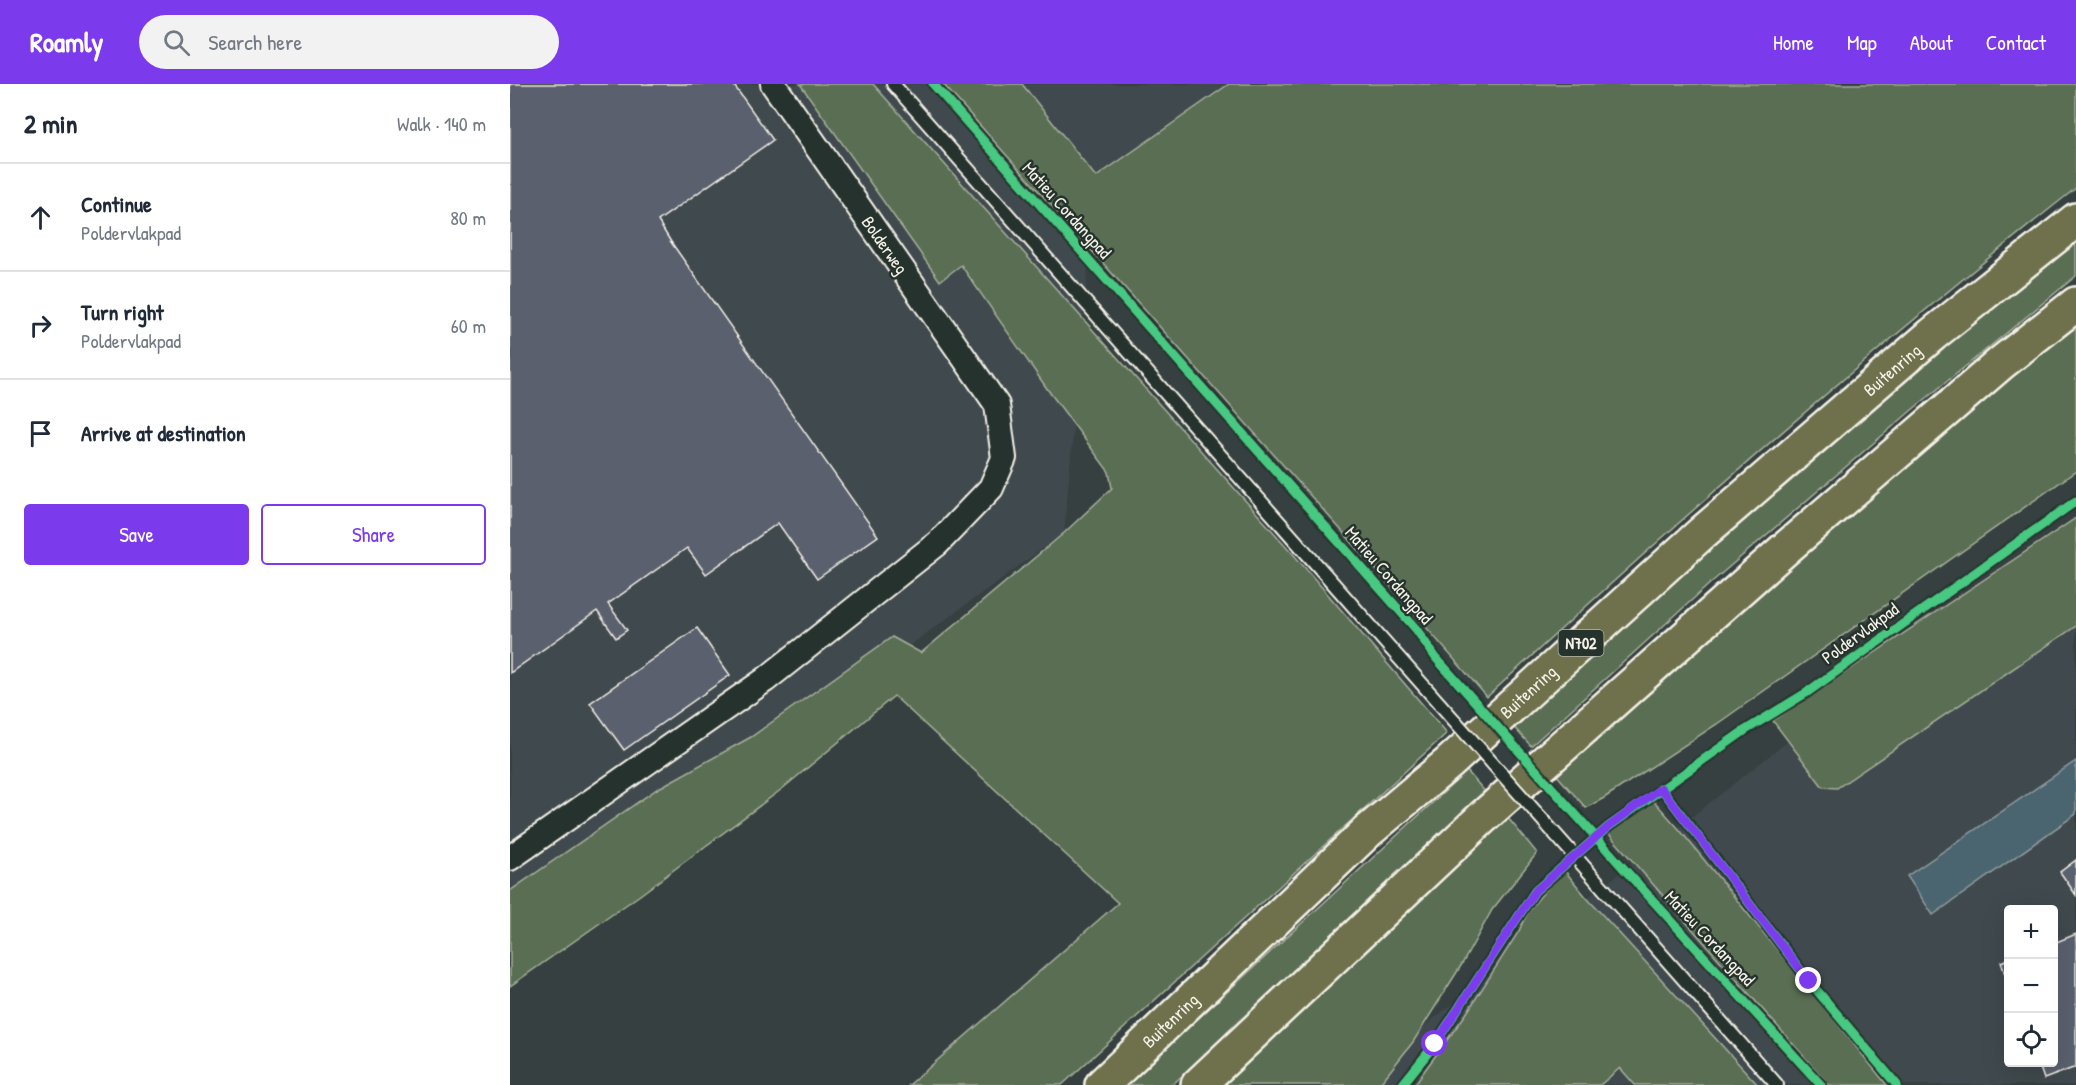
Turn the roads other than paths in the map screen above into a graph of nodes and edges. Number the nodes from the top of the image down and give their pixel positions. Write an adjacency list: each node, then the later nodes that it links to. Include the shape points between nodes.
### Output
1 (773, 84): 5 (street, Bolderweg, via 998,405 1004,458 991,488 938,543 765,680)
2 (893, 84): 8 (lane, bridge)
3 (2076, 220): 6 (highway, Buitenring / N702, via 1933,334 1702,533 1450,762 1368,831)
4 (2076, 304): 7 (highway, via 2001,363 1812,526 1484,817)
5 (510, 858)
6 (1102, 1085)
7 (1198, 1085)
8 (1777, 1085)

